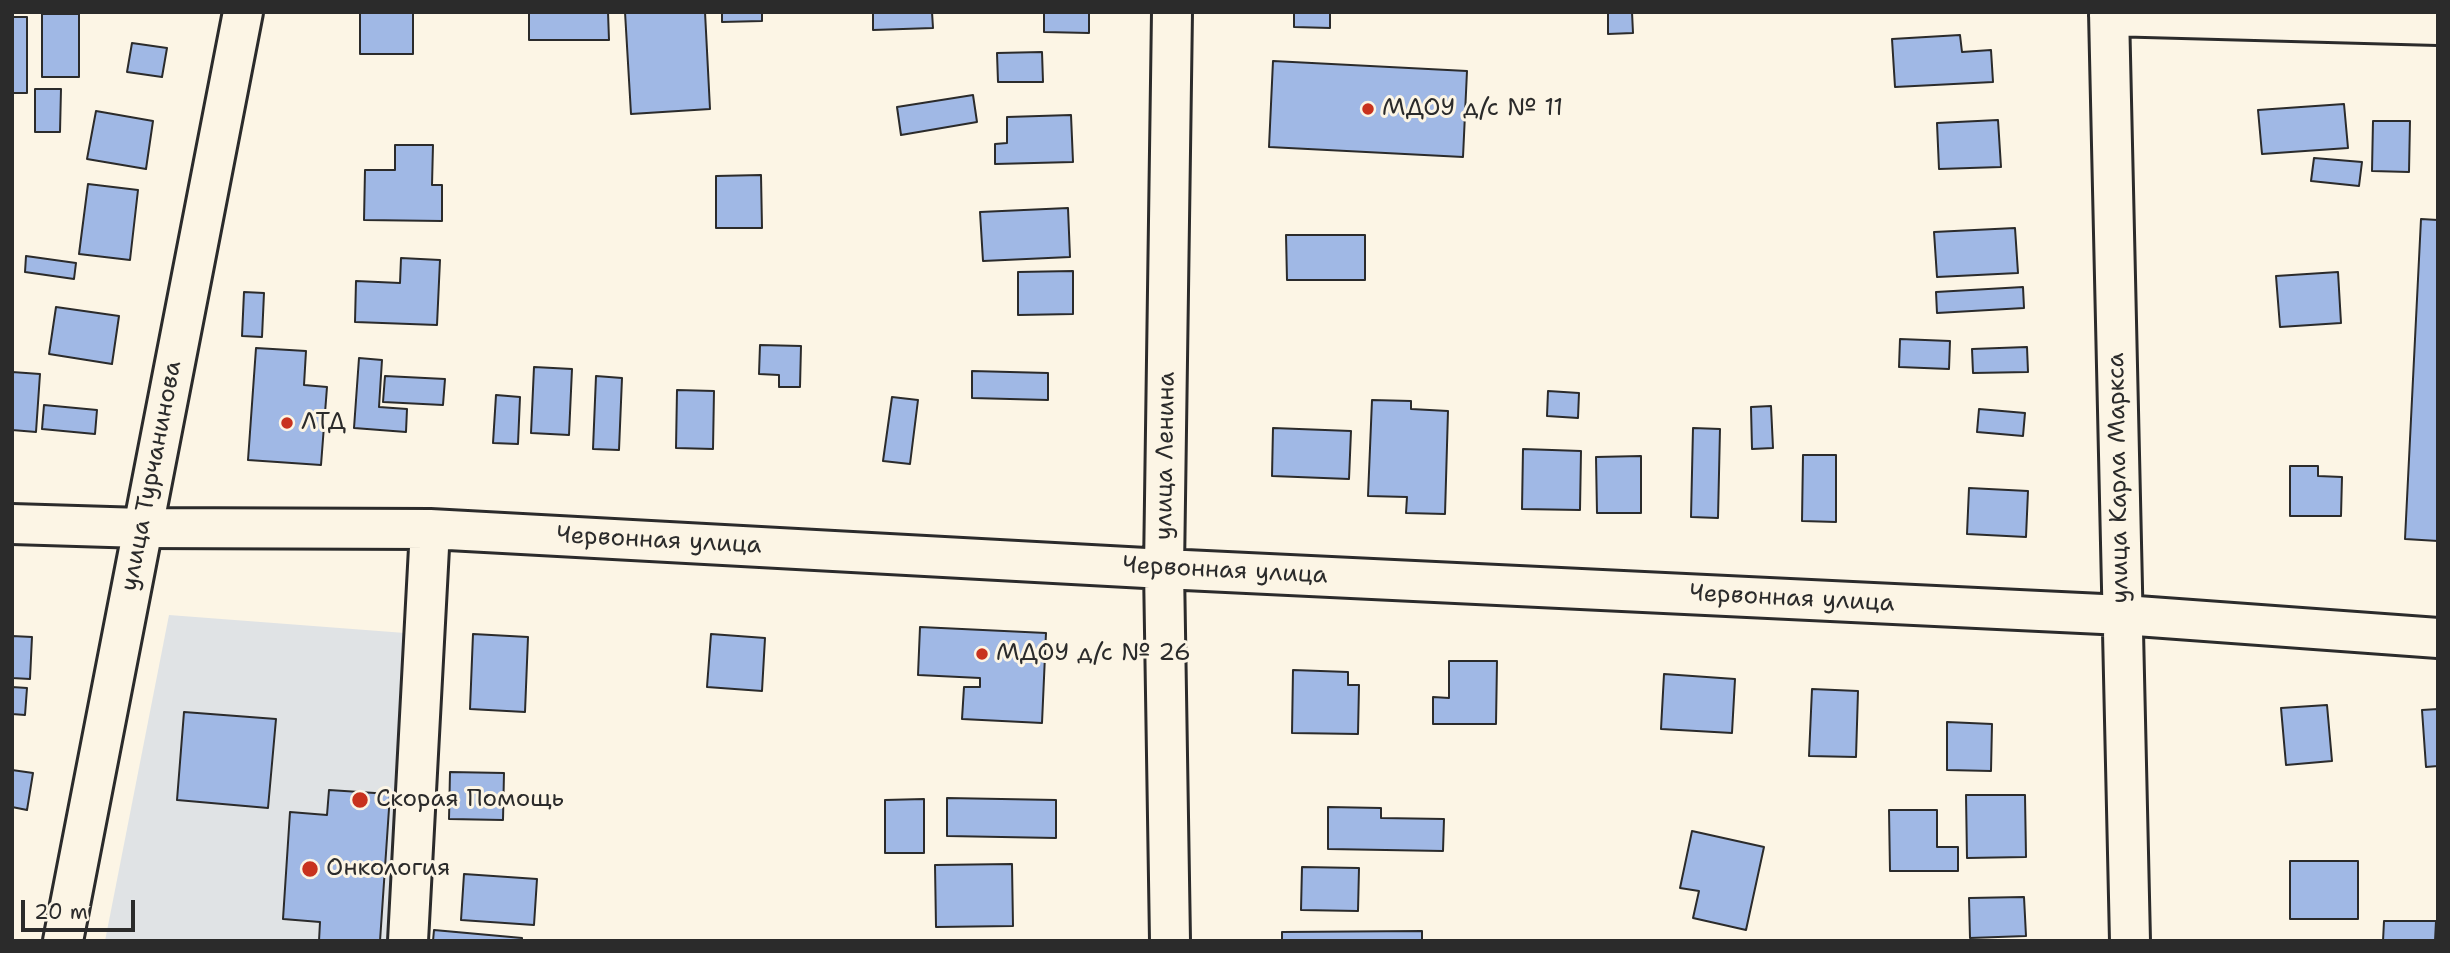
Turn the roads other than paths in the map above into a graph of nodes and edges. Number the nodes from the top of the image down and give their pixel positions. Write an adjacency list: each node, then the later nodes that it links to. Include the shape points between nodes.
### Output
1 (243, 12): 6 (street, улица Турчанинова)
2 (1172, 12): 8 (street, улица Ленина)
3 (2109, 14): 4 (street, улица Карла Маркса); 9 (street, улица Карла Маркса)
4 (2438, 25)
5 (12, 524): 6 (street, Червонная улица)
6 (142, 528): 7 (street, Червонная улица); 11 (street, улица Турчанинова)
7 (430, 529): 8 (street, Червонная улица); 12 (street)
8 (1164, 569): 9 (street, Червонная улица); 13 (street, улица Ленина)
9 (2123, 615): 10 (street, Червонная улица); 14 (street, улица Карла Маркса)
10 (2438, 638)
11 (63, 941)
12 (408, 941)
13 (1170, 941)
14 (2130, 941)

